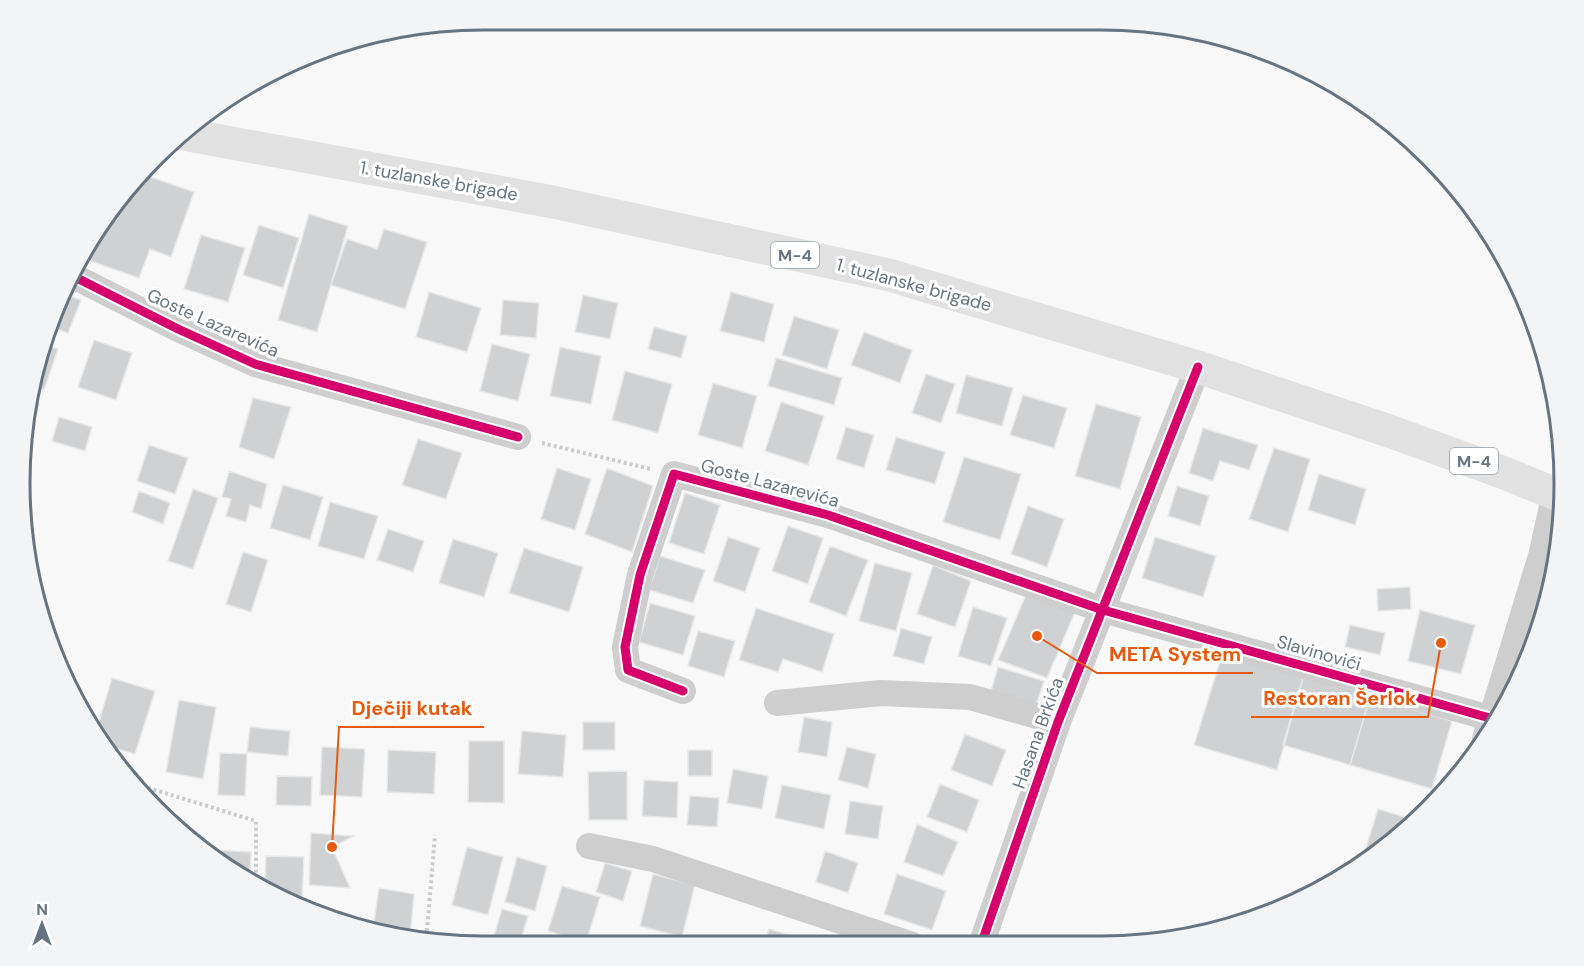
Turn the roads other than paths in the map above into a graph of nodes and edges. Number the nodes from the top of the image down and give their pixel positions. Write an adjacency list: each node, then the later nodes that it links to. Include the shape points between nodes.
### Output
1 (192, 136): 3 (main road, 1. tuzlanske brigade / M-4, via 554,202 889,275)
2 (79, 279): 4 (street, Goste Lazarevića, via 255,364)
3 (1198, 367): 5 (main road, 1. tuzlanske brigade / M-4, via 1392,432); 7 (street, Hasana Brkića)
4 (518, 437)
5 (1554, 493)
6 (1553, 517): 9 (street)
7 (1103, 610): 8 (street, Goste Lazarevića, via 828,515 674,474 640,575 625,647 628,670); 11 (street, Hasana Brkića); 12 (street, Slavinovići)
8 (683, 691)
9 (1499, 698)
10 (777, 704): 11 (street, via 881,693 970,697)
11 (1058, 722): 15 (street, Hasana Brkića)
12 (1485, 724)
13 (589, 846): 14 (street, via 652,859)
14 (886, 936)
15 (984, 936)

